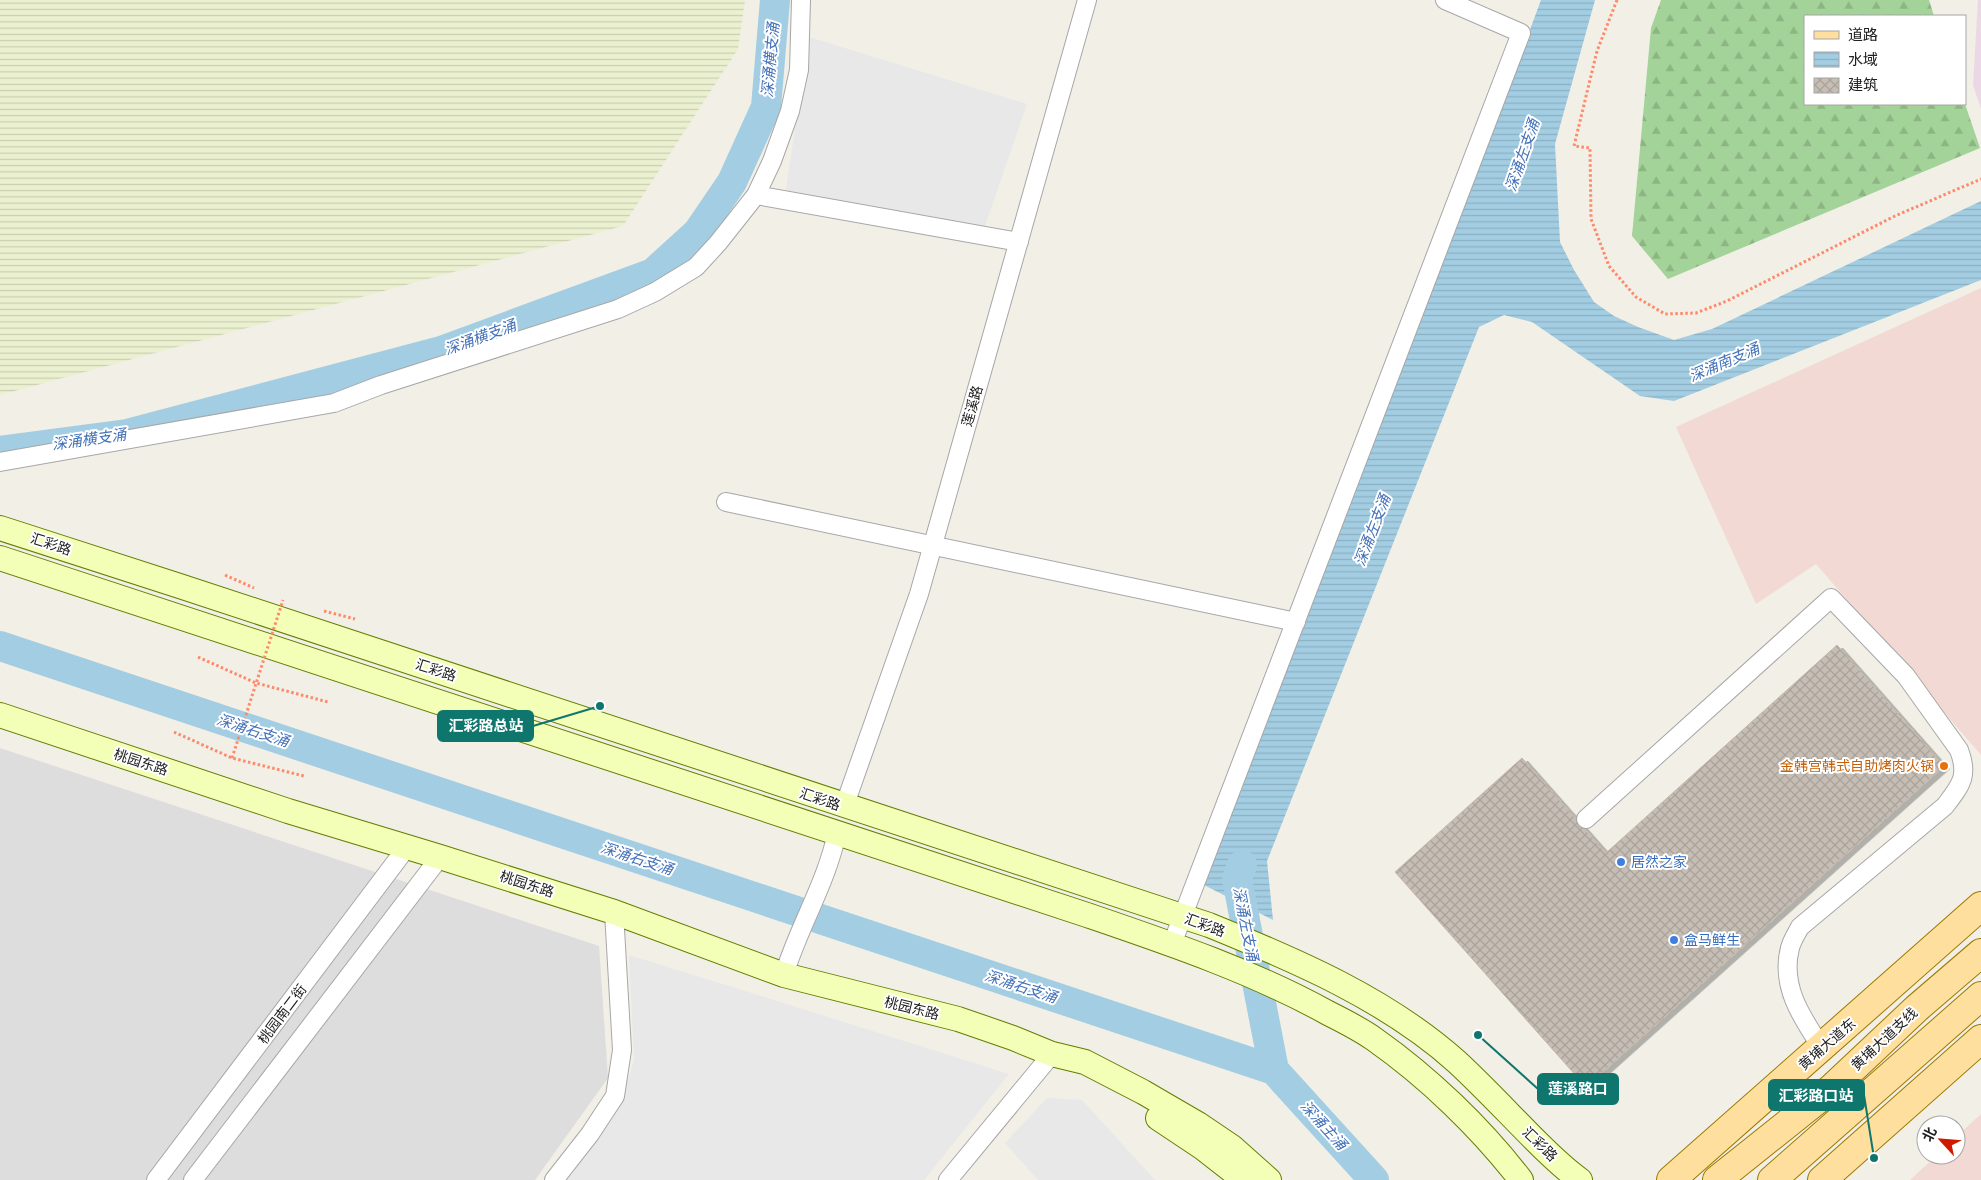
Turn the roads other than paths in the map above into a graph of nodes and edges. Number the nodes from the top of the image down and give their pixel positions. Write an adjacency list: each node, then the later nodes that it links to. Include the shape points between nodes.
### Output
1 (801, 0): 4 (street, via 799,70 792,103 772,161)
2 (1087, 0): 5 (street, 莲溪路)
3 (1445, 0): 11 (street, via 1521,33)
4 (756, 195): 5 (street); 6 (street, via 696,267 618,309 334,403)
5 (1018, 242): 9 (street, 莲溪路)
6 (0, 462)
7 (726, 502): 9 (street)
8 (0, 528): 13 (street, 汇彩路)
9 (932, 545): 11 (street); 13 (street, 莲溪路, via 899,653)
10 (0, 558): 15 (street, 汇彩路)
11 (1296, 622): 22 (street)
12 (0, 715): 16 (street, 桃园东路)
13 (844, 807): 18 (street, 汇彩路)
14 (1586, 819): 28 (street, via 1831,598 1906,676 1959,750 1964,778 1945,806 1800,927 1790,946 1791,994 1801,1017)
15 (837, 833): 21 (street, 汇彩路); 25 (street, via 832,858 793,946)
16 (407, 847): 17 (street, 桃园东路); 31 (street, 桃园南二街)
17 (440, 857): 20 (street, 桃园东路); 32 (street)
18 (1095, 888): 21 (street); 22 (street, 汇彩路)
19 (1981, 906): 28 (main road, 黄埔大道东)
20 (614, 912): 25 (street, 桃园东路); 33 (street, via 622,1050 615,1096)
21 (1087, 915): 23 (street, 汇彩路)
22 (1182, 916): 23 (street); 30 (street, 汇彩路, via 1296,962 1369,1000 1456,1062)
23 (1172, 944): 37 (street, 汇彩路, via 1292,994 1373,1038 1412,1067 1460,1113)
24 (1981, 953): 41 (main road, 黄埔大道支线, via 1832,1088)
25 (784, 975): 29 (street, 桃园东路, via 958,1019)
26 (1981, 996): 42 (main road)
27 (1981, 1039): 43 (main road)
28 (1822, 1048): 40 (main road, 黄埔大道东)
29 (1052, 1054): 34 (street); 35 (street, 桃园东路, via 1180,1132); 36 (street, 桃园东路, via 1085,1062 1176,1110 1232,1147)
30 (1551, 1155): 38 (street); 39 (street, 汇彩路)
31 (156, 1180)
32 (193, 1180)
33 (554, 1180)
34 (948, 1180)
35 (1244, 1180)
36 (1269, 1180)
37 (1521, 1180)
38 (1556, 1180)
39 (1580, 1180)
40 (1671, 1180)
41 (1716, 1180)
42 (1772, 1180)
43 (1822, 1180)

